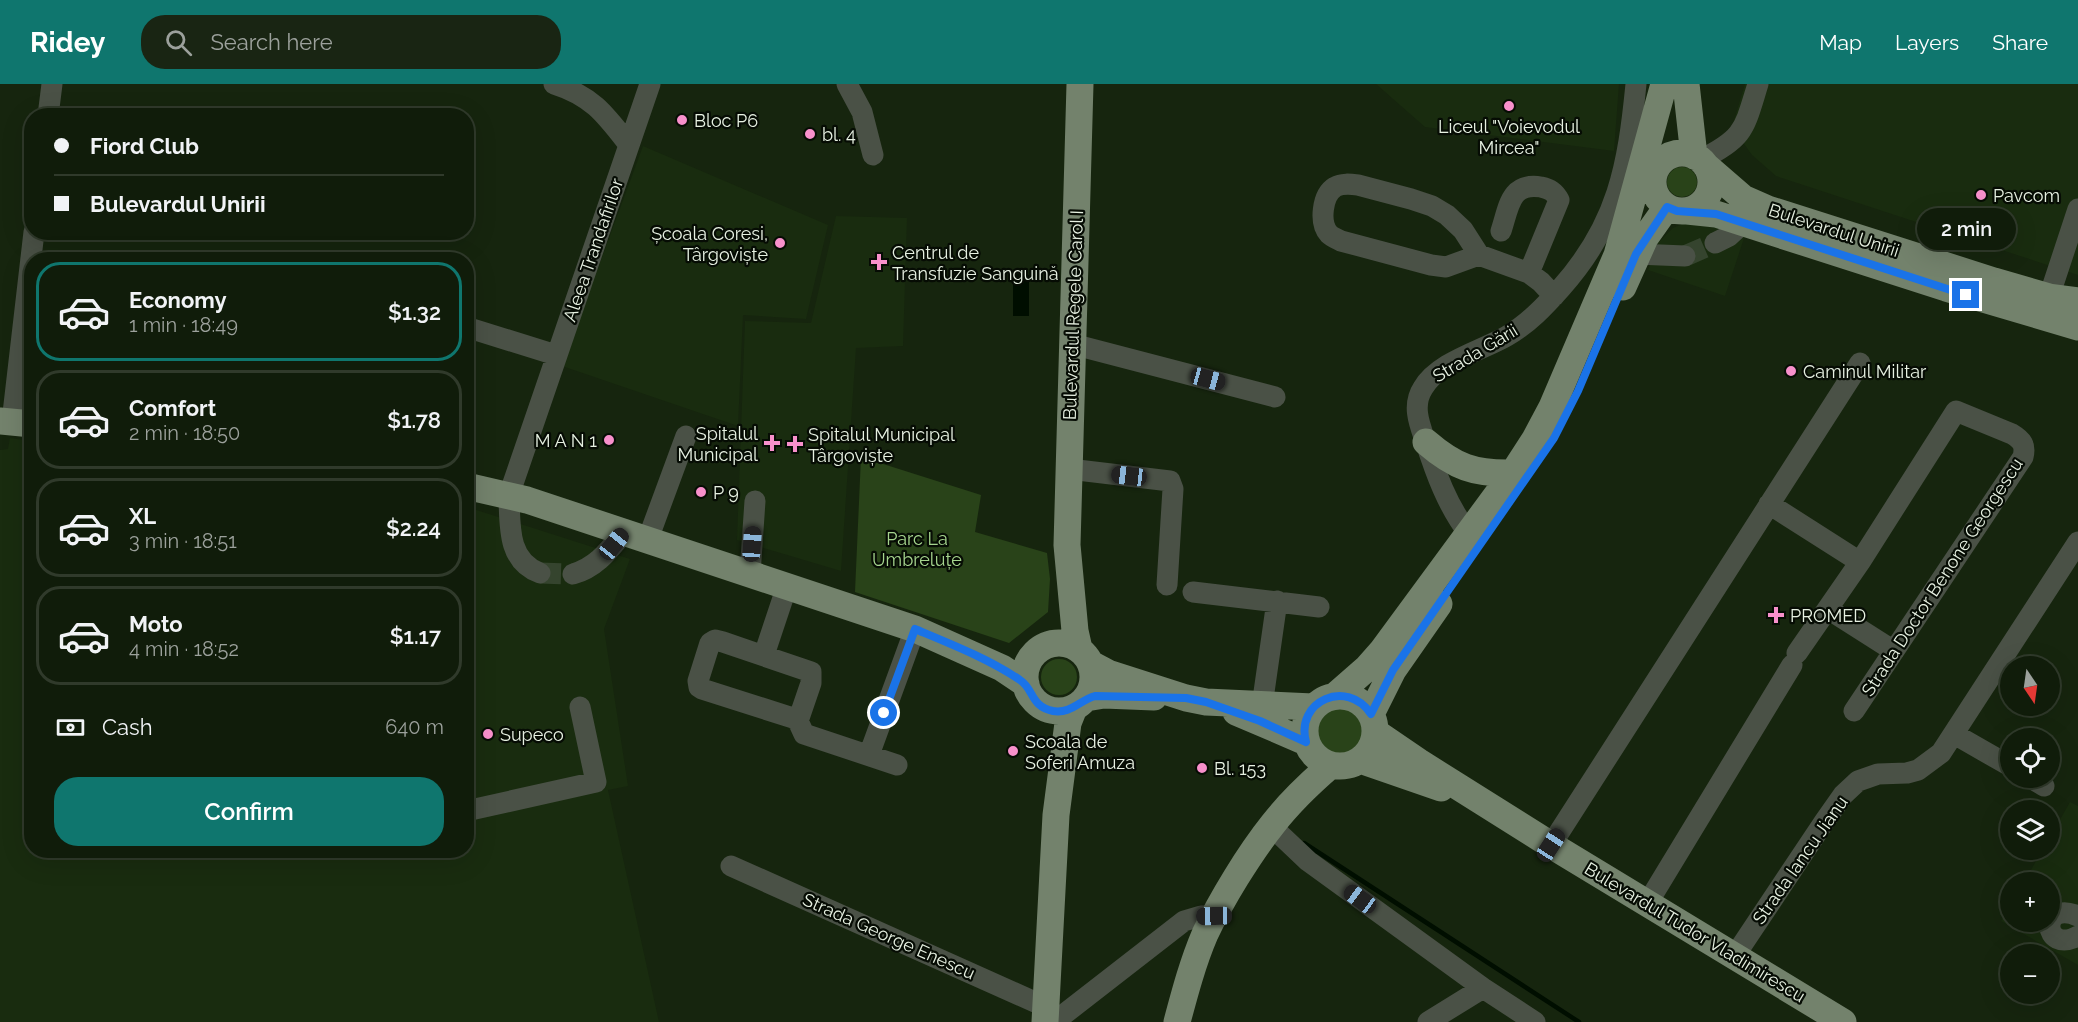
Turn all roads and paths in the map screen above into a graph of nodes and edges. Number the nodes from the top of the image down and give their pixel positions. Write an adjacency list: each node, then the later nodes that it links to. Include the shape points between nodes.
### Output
1 (52, 84): 10 (street)
2 (554, 84): 11 (street, via 598,106)
3 (650, 84): 11 (street, Aleea Trandafirilor)
4 (848, 84): 12 (street, via 862,112)
5 (1080, 84): 29 (main road, Bulevardul Regele Carol I)
6 (1636, 84): 23 (street, Strada Gării, via 1628,156 1611,212 1589,252)
7 (1664, 84): 13 (main road); 20 (main road)
8 (1686, 84): 13 (main road)
9 (1758, 84): 13 (street, via 1738,136 1725,148)
10 (49, 108)
11 (629, 145): 30 (street, Aleea Trandafirilor)
12 (873, 155)
13 (1692, 160): 14 (main road, via 1660,164 1656,171); 14 (main road, via 1711,180 1709,193 1701,204); 24 (main road, Bulevardul Unirii, via 1757,205)
14 (1669, 202): 16 (main road, Bulevardul Unirii); 20 (main road)
15 (2078, 208): 24 (street)
16 (1743, 223): 18 (street, via 1730,236); 27 (main road, Bulevardul Unirii)
17 (1501, 231): 22 (street, via 1514,194 1520,188 1548,188 1556,193 1559,200)
18 (1715, 243)
19 (1479, 255): 19 (street, via 1446,267 1341,241 1325,228 1324,205 1329,192 1346,184 1432,206 1463,230); 22 (street)
20 (1627, 255): 21 (street); 37 (main road, via 1563,386); 61 (main road, via 1578,391 1554,438)
21 (1685, 256)
22 (1529, 273): 23 (street)
23 (1554, 296): 35 (street, Strada Gării, via 1508,335 1453,362 1428,380 1417,406)
24 (2049, 297): 25 (main road, Bulevardul Unirii)
25 (2078, 301)
26 (24, 327): 33 (street)
27 (2078, 327)
28 (474, 329): 30 (street)
29 (1072, 344): 32 (street); 36 (main road, Bulevardul Regele Carol I)
30 (556, 355): 39 (street, Aleea Trandafirilor)
31 (1860, 363): 41 (street)
32 (1275, 397)
33 (14, 422)
34 (686, 436): 43 (street)
35 (1425, 442): 37 (main road, via 1464,468); 42 (street, Strada Gării, via 1443,493)
36 (1069, 469): 45 (main road, Bulevardul Regele Carol I); 50 (street, via 1170,481 1173,489)
37 (1513, 473): 42 (main road)
38 (474, 488): 39 (main road)
39 (509, 495): 43 (main road); 47 (street, via 515,549 528,569)
40 (755, 501): 49 (street)
41 (1768, 504): 46 (street); 83 (street)
42 (1469, 534): 61 (main road)
43 (636, 535): 48 (street); 49 (main road)
44 (2078, 542): 72 (street, Strada Iancu Jianu)
45 (1068, 545): 57 (main road, Bulevardul Regele Carol I, via 1054,629); 60 (main road, Bulevardul Regele Carol I, via 1075,631)
46 (1860, 562): 55 (street, Strada Doctor Benone Georgescu); 58 (street, Strada Doctor Benone Georgescu, via 1956,411 2022,442 2023,457)
47 (540, 573)
48 (573, 574)
49 (750, 574): 51 (main road)
50 (1167, 585)
51 (787, 586): 56 (main road); 59 (street)
52 (1193, 592): 53 (street)
53 (1277, 601): 54 (street); 67 (street)
54 (1319, 607)
55 (1828, 609): 58 (street); 85 (street, Strada Doctor Benone Georgescu)
56 (919, 630): 57 (main road, via 1008,652); 62 (main road, via 1002,668); 74 (street)
57 (1040, 650): 60 (main road, via 1064,643); 62 (main road, via 1026,670)
58 (1894, 651): 69 (street, Strada Doctor Benone Georgescu)
59 (764, 655): 70 (street, via 810,672 811,683); 70 (street, via 716,640 708,648 699,687)
60 (1085, 657): 63 (main road, via 1108,673); 65 (main road, via 1093,684)
61 (1379, 667): 64 (main road); 71 (main road)
62 (1026, 684): 66 (main road)
63 (1196, 700): 65 (main road, via 1104,695); 67 (main road); 73 (main road, via 1260,721)
64 (1324, 701): 67 (main road); 71 (main road, via 1345,696 1357,699); 73 (main road, via 1305,724)
65 (1080, 703): 66 (main road, via 1060,711); 81 (main road, via 1068,723)
66 (1042, 706): 81 (main road)
67 (1262, 706)
68 (580, 707): 80 (street, via 596,782)
69 (1854, 711)
70 (798, 722): 74 (street, via 804,734)
71 (1373, 723): 75 (main road, via 1372,746); 79 (main road, Bulevardul Tudor Vladimirescu)
72 (1954, 735): 76 (street); 89 (street, Strada Iancu Jianu, via 1941,753 1918,770 1858,780 1843,795)
73 (1307, 744): 78 (main road, via 1317,757); 82 (main road)
74 (869, 755): 77 (street)
75 (1360, 760): 78 (main road, via 1345,766); 79 (main road, Bulevardul Tudor Vladimirescu)
76 (2000, 760)
77 (897, 765)
78 (1331, 765): 82 (main road)
79 (1416, 767): 83 (main road, Bulevardul Tudor Vladimirescu)
80 (474, 809)
81 (1056, 815): 91 (main road)
82 (1272, 825): 86 (main road); 90 (street, via 1308,861)
83 (1551, 845): 85 (main road, Bulevardul Tudor Vladimirescu)
84 (731, 866): 91 (street, Strada George Enescu)
85 (1647, 904): 89 (main road, Bulevardul Tudor Vladimirescu)
86 (1214, 916): 91 (street, via 1184,921); 92 (main road, via 1195,960)
87 (2078, 916): 88 (street, via 2062,912 2049,929 2060,941)
88 (2078, 936)
89 (1734, 957): 95 (main road, Bulevardul Tudor Vladimirescu)
90 (1483, 988): 93 (street); 94 (street)
91 (1048, 1017)
92 (1177, 1022)
93 (1428, 1022)
94 (1535, 1022)
95 (1843, 1022)

